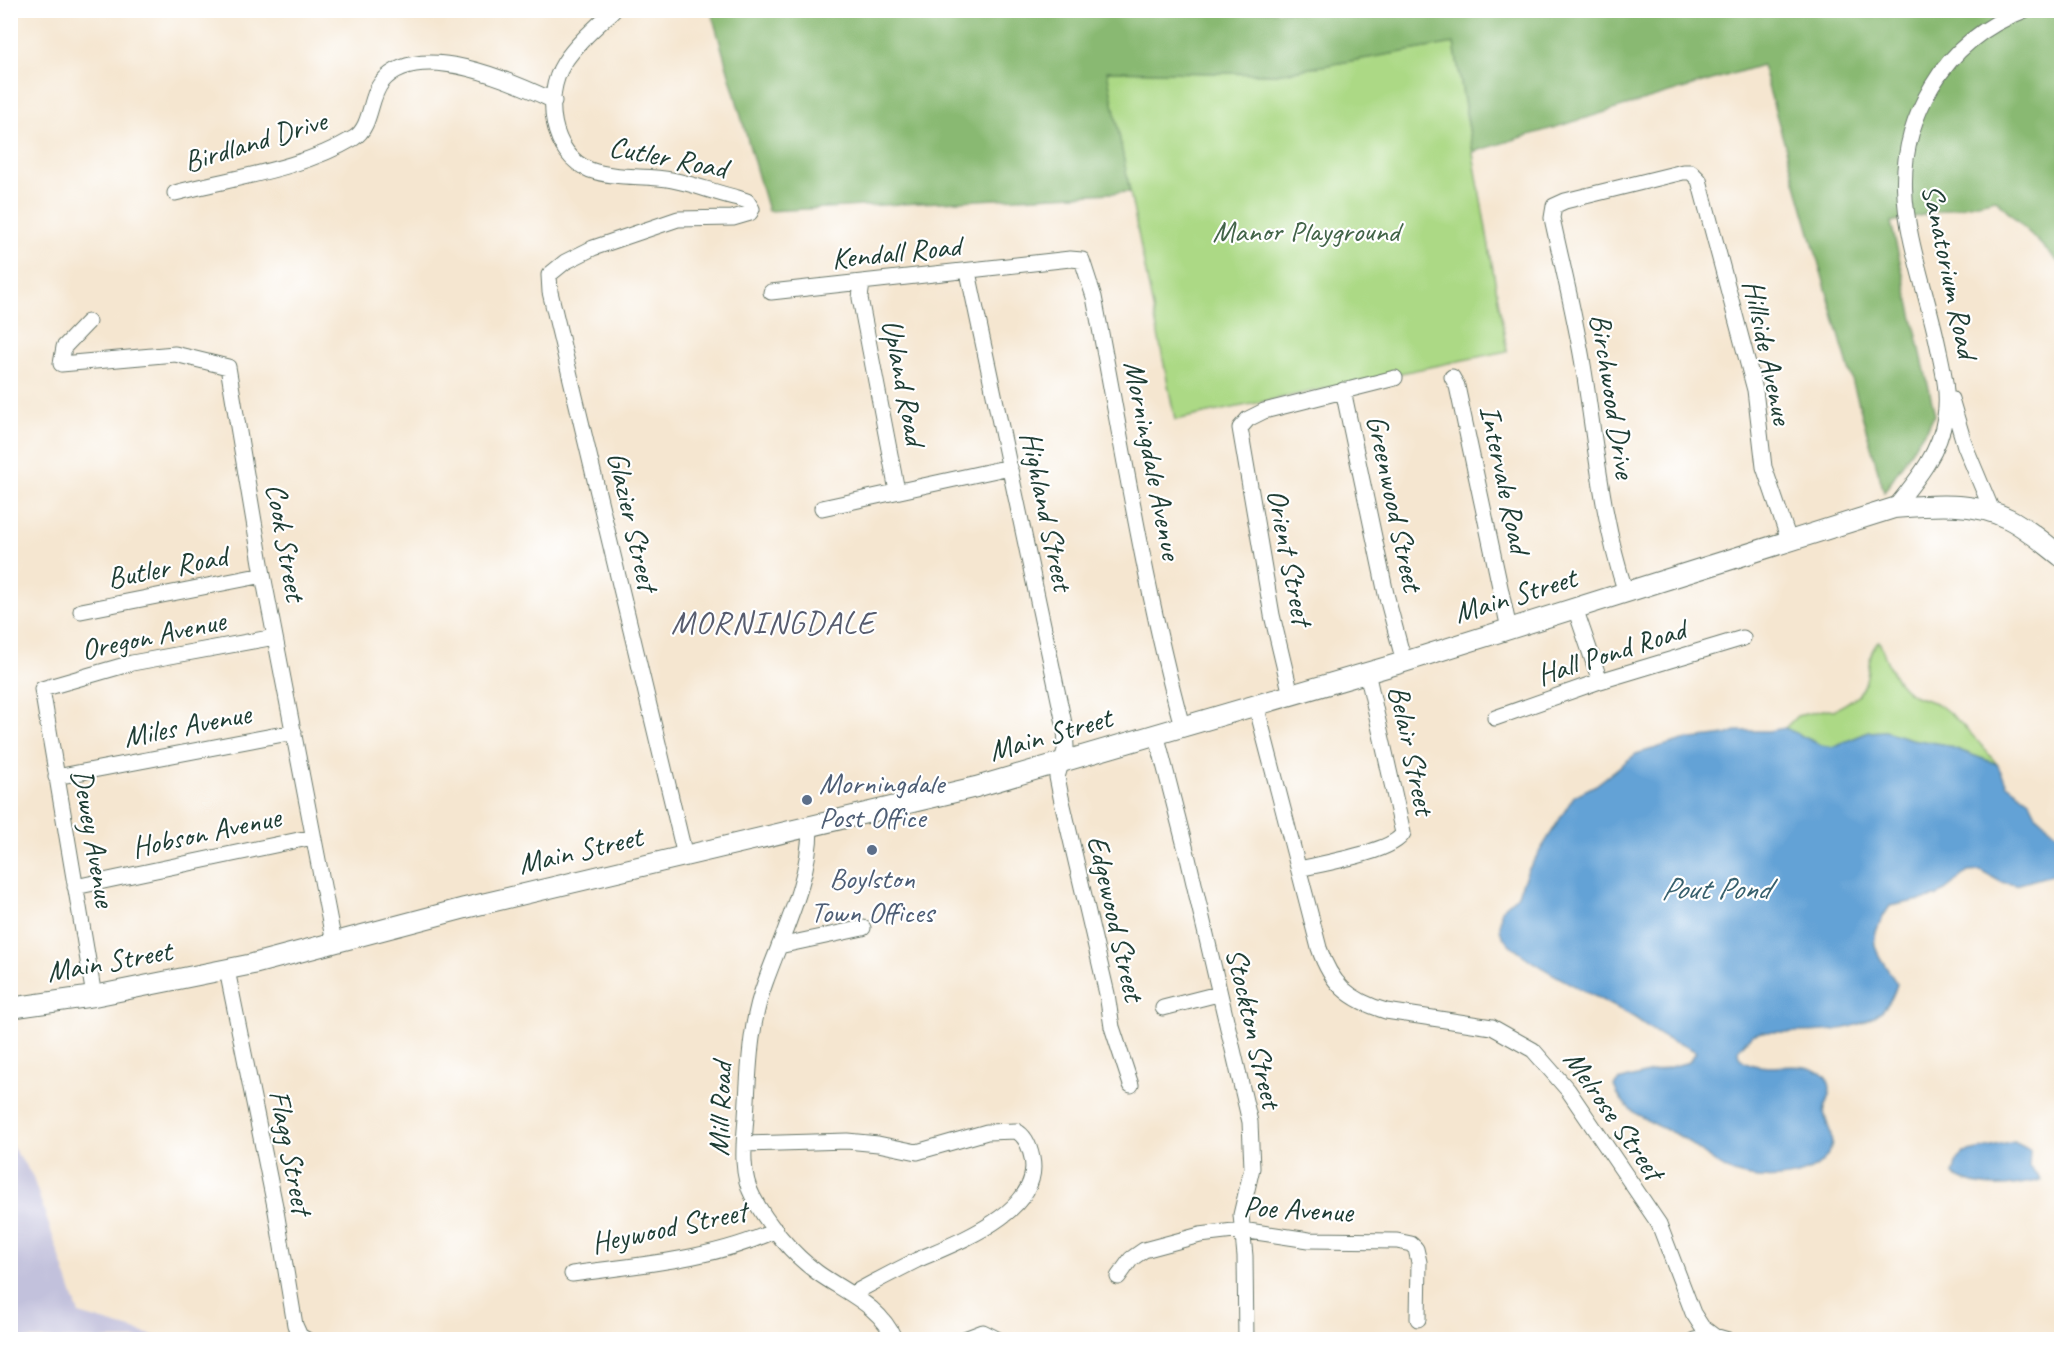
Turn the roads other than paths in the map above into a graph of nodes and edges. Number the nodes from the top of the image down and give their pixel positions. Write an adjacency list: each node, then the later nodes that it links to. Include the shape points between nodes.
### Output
1 (614, 10): 3 (street, Cutler Road, via 564,63)
2 (2025, 10): 14 (street, Sanatorium Road, via 1984,30 1958,52 1924,100 1909,134 1903,177 1907,220)
3 (554, 101): 5 (street, Birdland Drive, via 475,69 449,64 419,65 398,71 381,83 362,132 347,142 303,161); 7 (street, Cutler Road, via 553,118 560,144 583,167 672,180 747,201 752,209 733,218 687,218 660,225 593,248)
4 (1695, 174): 21 (street, Hillside Avenue, via 1753,380 1764,467); 24 (street, Birchwood Drive, via 1670,174 1554,206 1552,218 1584,371 1596,468)
5 (175, 193)
6 (1026, 264): 8 (street, Kendall Road); 37 (street, Morningdale Avenue, via 1078,258 1084,264)
7 (555, 270): 44 (street, Glazier Street, via 549,274 550,292)
8 (968, 272): 9 (street, Kendall Road); 16 (street, Highland Street)
9 (862, 283): 10 (street, Kendall Road); 17 (street, Upland Road, via 860,298)
10 (771, 292)
11 (88, 322): 23 (street, Cook Street, via 64,347 61,364 175,354 228,367)
12 (1452, 377): 27 (street, Intervale Road)
13 (1395, 378): 15 (street)
14 (1947, 385): 19 (street, Sanatorium Road, via 1945,417 1936,447 1919,477); 20 (street, via 1965,446)
15 (1343, 390): 30 (street, Greenwood Street); 34 (street, Orient Street, via 1264,411 1240,428 1272,615)
16 (1010, 467): 17 (street); 40 (street, Highland Street, via 1063,719 1066,747)
17 (897, 491): 18 (street)
18 (822, 508)
19 (1894, 508): 20 (main road, Main Street, via 1944,505); 21 (main road, Main Street)
20 (1993, 513): 22 (main road, Main Street, via 2008,518)
21 (1789, 540): 24 (main road, Main Street)
22 (2061, 557)
23 (263, 575): 26 (street, Butler Road); 28 (street, Cook Street)
24 (1626, 593): 25 (main road, Main Street)
25 (1575, 608): 27 (main road, Main Street); 32 (street)
26 (81, 612)
27 (1509, 629): 30 (main road, Main Street)
28 (275, 637): 33 (street, Oregon Avenue, via 132,663); 38 (street, Cook Street)
29 (1743, 638): 32 (street, Hall Pond Road)
30 (1404, 662): 31 (main road, Main Street)
31 (1367, 672): 34 (main road, Main Street); 45 (street, Belair Street, via 1403,833 1383,847)
32 (1600, 681): 36 (street, Hall Pond Road)
33 (42, 689): 41 (street, Dewey Avenue)
34 (1291, 695): 35 (main road, Main Street)
35 (1256, 705): 37 (main road, Main Street); 45 (street, Melrose Street)
36 (1495, 718)
37 (1182, 726): 39 (main road, Main Street)
38 (294, 732): 41 (street, Miles Avenue); 43 (street, Cook Street)
39 (1156, 734): 40 (main road, Main Street); 51 (street, Stockton Street)
40 (1061, 762): 42 (main road, Main Street, via 964,790); 55 (street, Edgewood Street, via 1057,777 1061,797 1112,1027)
41 (56, 777): 46 (street, Dewey Avenue)
42 (810, 826): 44 (main road, Main Street); 49 (street, Mill Road, via 808,857)
43 (313, 837): 46 (street, Hobson Avenue); 48 (street, Cook Street)
44 (685, 856): 48 (main road, Main Street)
45 (1299, 869): 64 (street, Melrose Street, via 1323,961 1343,989 1371,1007 1386,1011 1492,1027 1520,1041 1557,1076 1659,1224 1696,1320)
46 (75, 886): 52 (street, Dewey Avenue)
47 (863, 928): 49 (street)
48 (334, 944): 50 (main road, Main Street)
49 (779, 946): 56 (street, Mill Road, via 753,1029)
50 (227, 970): 52 (main road, Main Street); 65 (street, Flagg Street, via 295,1326)
51 (1218, 994): 54 (street); 58 (street, Stockton Street, via 1250,1122 1252,1168 1242,1206)
52 (94, 996): 53 (main road, Main Street)
53 (10, 1008)
54 (1163, 1008)
55 (1131, 1085)
56 (744, 1144): 57 (street, Mill Road, via 747,1185); 61 (street, via 847,1142 917,1152 987,1132 1016,1131 1023,1137 1032,1159 1032,1174 1016,1204 989,1227)
57 (776, 1230): 59 (street, Heywood Street, via 731,1247); 61 (street, Mill Road, via 817,1273)
58 (1242, 1230): 60 (street, Poe Avenue, via 1200,1235 1144,1250 1131,1259); 62 (street, Poe Avenue, via 1309,1240 1408,1242 1418,1255); 68 (street, Stockton Street)
59 (572, 1274)
60 (1118, 1277)
61 (852, 1294): 66 (street, Mill Road, via 879,1314)
62 (1418, 1319)
63 (997, 1338): 67 (street, via 983,1332)
64 (1721, 1338): 69 (street)
65 (307, 1340)
66 (895, 1340)
67 (962, 1340)
68 (1246, 1340)
69 (1694, 1340)

